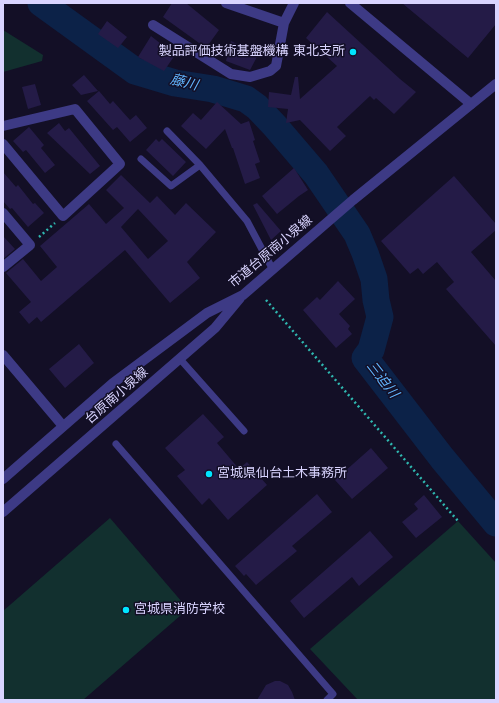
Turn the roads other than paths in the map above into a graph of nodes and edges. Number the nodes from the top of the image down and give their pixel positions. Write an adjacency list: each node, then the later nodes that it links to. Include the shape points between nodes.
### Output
1 (226, 3): 4 (street)
2 (294, 3): 4 (street)
3 (350, 3): 7 (street)
4 (284, 23): 5 (street, via 276,66 270,71 250,77 231,74)
5 (153, 25)
6 (496, 84): 7 (street, 市道台原南小泉線)
7 (471, 104): 15 (street, 市道台原南小泉線, via 353,200)
8 (3, 126): 10 (street, via 75,109 120,164 63,216)
9 (167, 131): 12 (lane)
10 (3, 144)
11 (141, 159): 12 (lane, via 171,186)
12 (200, 165): 15 (lane, via 247,221)
13 (3, 213): 14 (street, via 30,245)
14 (3, 267)
15 (273, 270): 16 (street, 市道台原南小泉線)
16 (243, 295): 18 (street, 台原南小泉線, via 215,328); 19 (street, 市道台原南小泉線, via 207,313 114,383)
17 (3, 355): 19 (street)
18 (180, 359): 20 (lane); 23 (street, 台原南小泉線)
19 (63, 426): 22 (street, 市道台原南小泉線)
20 (244, 431)
21 (116, 444): 24 (lane, via 333,694)
22 (3, 479)
23 (3, 512)
24 (327, 700)

